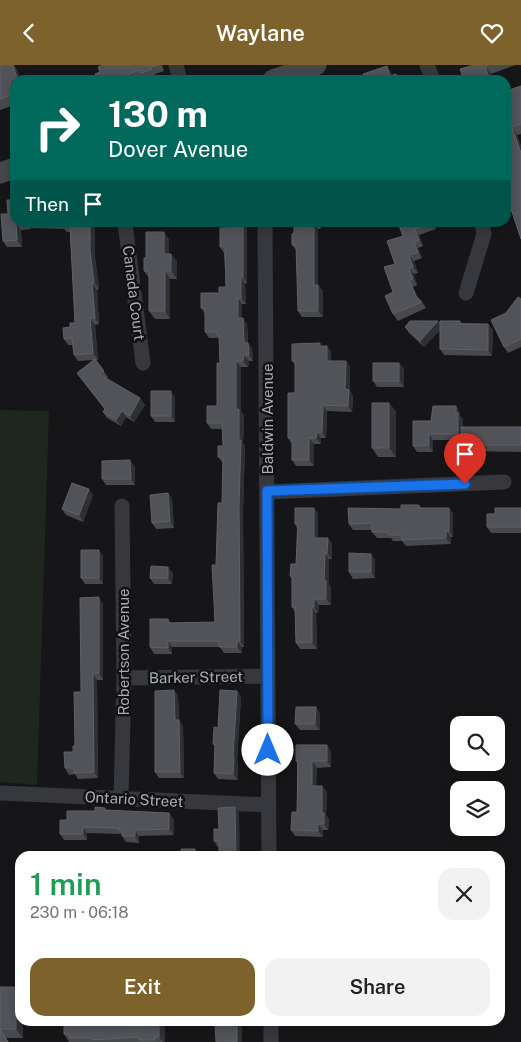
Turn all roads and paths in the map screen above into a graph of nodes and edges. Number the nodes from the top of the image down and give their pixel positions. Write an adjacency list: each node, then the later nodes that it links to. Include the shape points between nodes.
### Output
1 (316, 65): 2 (main road)
2 (287, 75)
3 (126, 227): 7 (street, Canada Court)
4 (265, 227): 9 (street, Baldwin Avenue)
5 (483, 227): 6 (street, via 484,235)
6 (466, 293)
7 (143, 363)
8 (504, 482): 9 (street)
9 (267, 491): 11 (street, Baldwin Avenue)
10 (122, 506): 12 (street, Robertson Avenue)
11 (268, 676): 12 (street, Barker Street); 15 (street, Baldwin Avenue)
12 (124, 678): 14 (street, Robertson Avenue)
13 (0, 793): 14 (street, Ontario Street)
14 (121, 798): 15 (street, Ontario Street)
15 (269, 805): 16 (street, Baldwin Avenue)
16 (269, 851)
17 (270, 1026): 18 (street)
18 (271, 1042)

